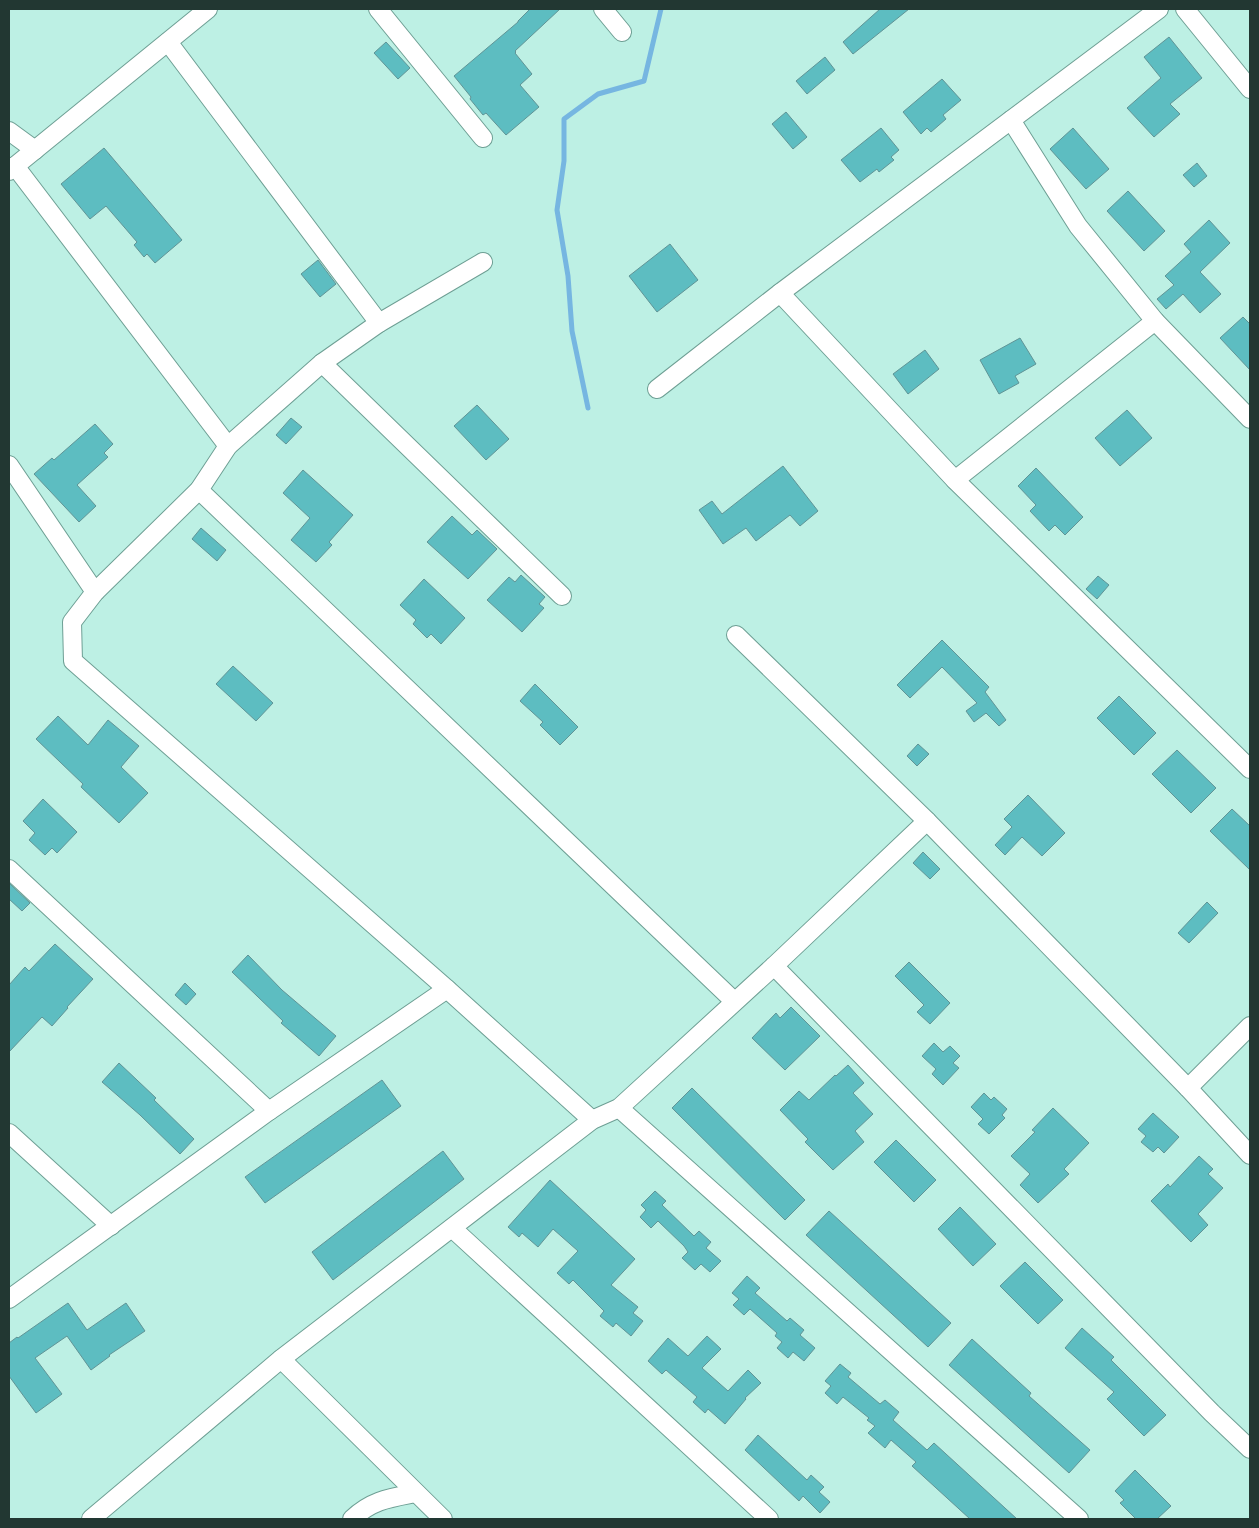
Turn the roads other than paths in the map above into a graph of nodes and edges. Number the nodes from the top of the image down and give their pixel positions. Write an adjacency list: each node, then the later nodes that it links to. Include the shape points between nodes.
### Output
1 (378, 9): 11 (street)
2 (603, 9): 6 (street)
3 (1159, 9): 9 (street)
4 (1185, 9): 8 (street)
5 (197, 12): 7 (street)
6 (622, 32)
7 (168, 42): 12 (street); 17 (street)
8 (1250, 89)
9 (1011, 120): 15 (street); 16 (street, via 1078,226)
10 (9, 131): 12 (street)
11 (483, 138)
12 (35, 150): 13 (street)
13 (12, 169): 21 (street)
14 (483, 262): 17 (street)
15 (780, 294): 19 (street); 23 (street)
16 (1155, 322): 20 (street); 23 (street)
17 (378, 323): 18 (street)
18 (322, 362): 21 (street); 26 (street)
19 (657, 389)
20 (1250, 419)
21 (228, 446): 24 (street)
22 (9, 465): 25 (street)
23 (955, 480): 28 (street)
24 (199, 490): 25 (street); 33 (street)
25 (95, 592): 32 (street, via 72,622 73,661)
26 (562, 596)
27 (736, 635): 29 (street)
28 (1250, 770)
29 (927, 821): 31 (street); 35 (street)
30 (9, 869): 37 (street)
31 (774, 966): 33 (street); 45 (street)
32 (446, 989): 37 (street); 38 (street)
33 (734, 1001): 36 (street)
34 (1250, 1026): 35 (street)
35 (1188, 1088): 40 (street)
36 (619, 1108): 38 (street); 51 (street)
37 (269, 1111): 41 (street)
38 (592, 1120): 42 (street)
39 (9, 1133): 41 (street)
40 (1250, 1155)
41 (111, 1226): 43 (street)
42 (452, 1228): 44 (street); 50 (street)
43 (9, 1299)
44 (281, 1359): 46 (street); 47 (street)
45 (1250, 1449)
46 (416, 1492): 48 (street, via 379,1501); 49 (street)
47 (91, 1519)
48 (352, 1519)
49 (443, 1519)
50 (769, 1519)
51 (1079, 1519)

